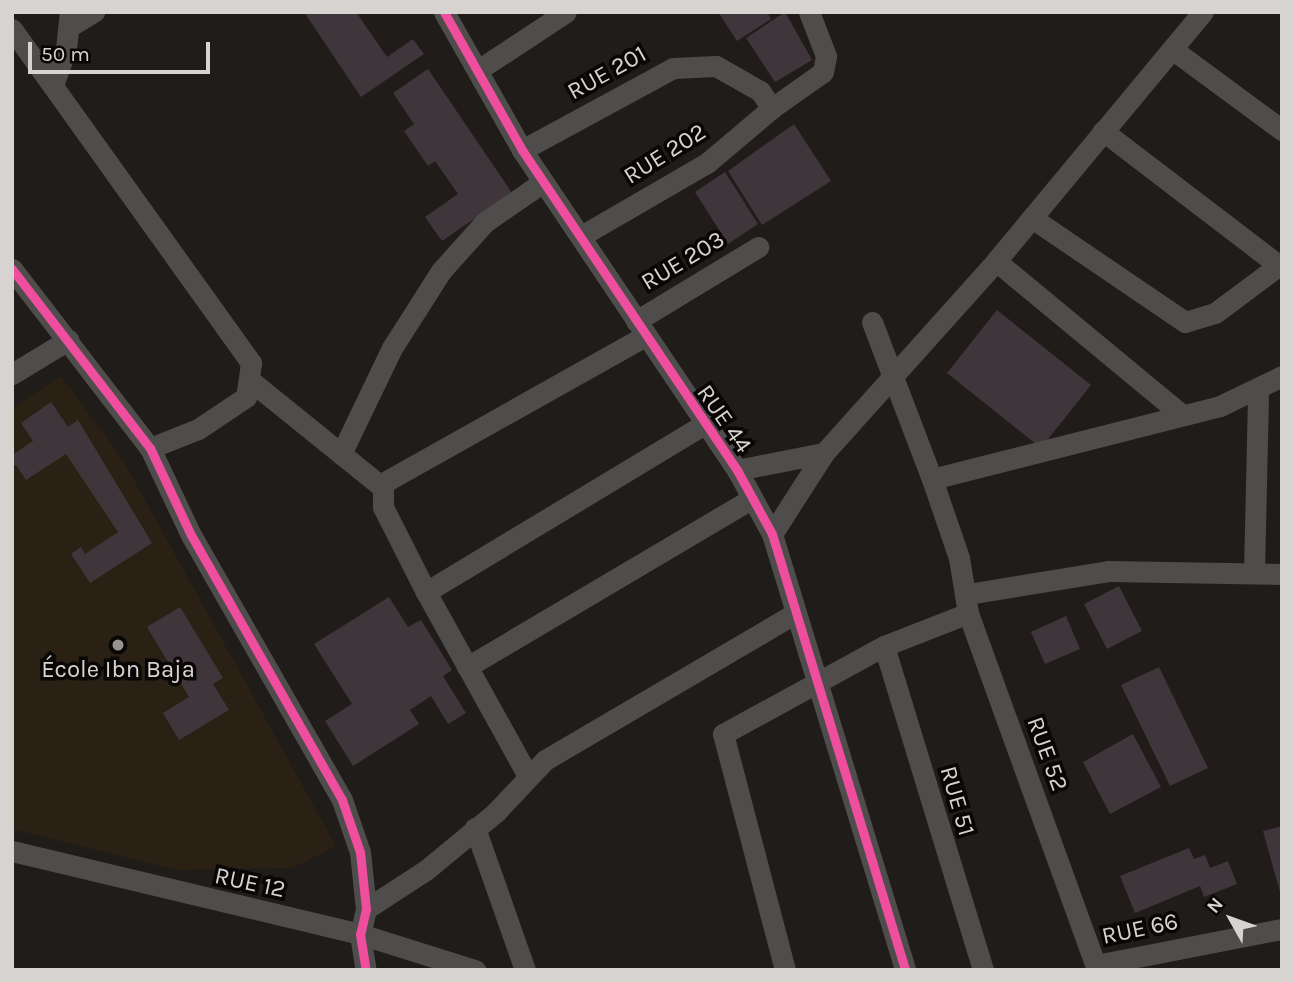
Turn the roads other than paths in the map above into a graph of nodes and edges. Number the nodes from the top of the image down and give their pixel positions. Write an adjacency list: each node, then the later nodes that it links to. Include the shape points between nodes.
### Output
1 (94, 12): 6 (street)
2 (444, 12): 9 (street, RUE 44)
3 (566, 12): 9 (street)
4 (809, 12): 11 (street, via 826,56 823,72)
5 (1203, 12): 8 (street)
6 (71, 18): 10 (street)
7 (12, 29): 10 (street)
8 (1172, 49): 12 (street); 13 (street)
9 (478, 70): 14 (street, RUE 44)
10 (53, 85): 28 (street, via 233,332 251,363)
11 (772, 108): 14 (street, RUE 201, via 738,75 716,66 673,68); 17 (street, RUE 202, via 707,163)
12 (1282, 130)
13 (1103, 131): 16 (street); 20 (street)
14 (523, 150): 15 (street, RUE 44)
15 (544, 182): 17 (street, RUE 44); 34 (street, via 485,222 441,271 392,348)
16 (1031, 218): 19 (street); 20 (street, via 1185,322 1215,313)
17 (580, 236): 23 (street, RUE 44)
18 (758, 247): 23 (street, RUE 203)
19 (996, 261): 26 (street); 30 (street)
20 (1280, 264)
21 (12, 270): 24 (street)
22 (872, 322): 26 (street, RUE 52)
23 (640, 328): 31 (street, RUE 44); 37 (street, RUE 203)
24 (68, 340): 25 (street); 32 (street)
25 (12, 374)
26 (893, 376): 33 (street); 36 (street, RUE 52)
27 (1282, 376): 29 (street)
28 (252, 382): 32 (street, via 246,397 198,429); 34 (street)
29 (1258, 391): 30 (street); 40 (street)
30 (1180, 413): 36 (street)
31 (704, 424): 35 (street, RUE 44); 42 (street)
32 (150, 448): 51 (street, via 191,535 342,800 360,852)
33 (824, 453): 35 (street); 39 (street)
34 (341, 454): 37 (street)
35 (737, 470): 38 (street, RUE 44)
36 (932, 479): 43 (street, RUE 52, via 959,558)
37 (382, 486): 42 (street, via 383,507)
38 (749, 500): 39 (street, RUE 44); 46 (street)
39 (772, 534): 44 (street, RUE 44)
40 (1254, 572): 41 (street); 43 (street, via 1108,571)
41 (1282, 574)
42 (426, 592): 46 (street)
43 (968, 604): 45 (street); 54 (street, RUE 52)
44 (794, 614): 47 (street, RUE 44); 48 (street, via 563,748)
45 (884, 646): 47 (street); 60 (street, RUE 51)
46 (467, 667): 48 (street)
47 (816, 680): 58 (street, via 729,727 722,744); 59 (street, RUE 44)
48 (528, 776): 49 (street)
49 (475, 828): 51 (street); 57 (street)
50 (12, 850): 53 (street, RUE 12)
51 (366, 909): 53 (street)
52 (1282, 929): 54 (street, RUE 66)
53 (360, 934): 55 (street); 56 (street, RUE 12)
54 (1097, 967)
55 (366, 970)
56 (475, 970)
57 (525, 970)
58 (785, 970)
59 (905, 970)
60 (983, 970)

